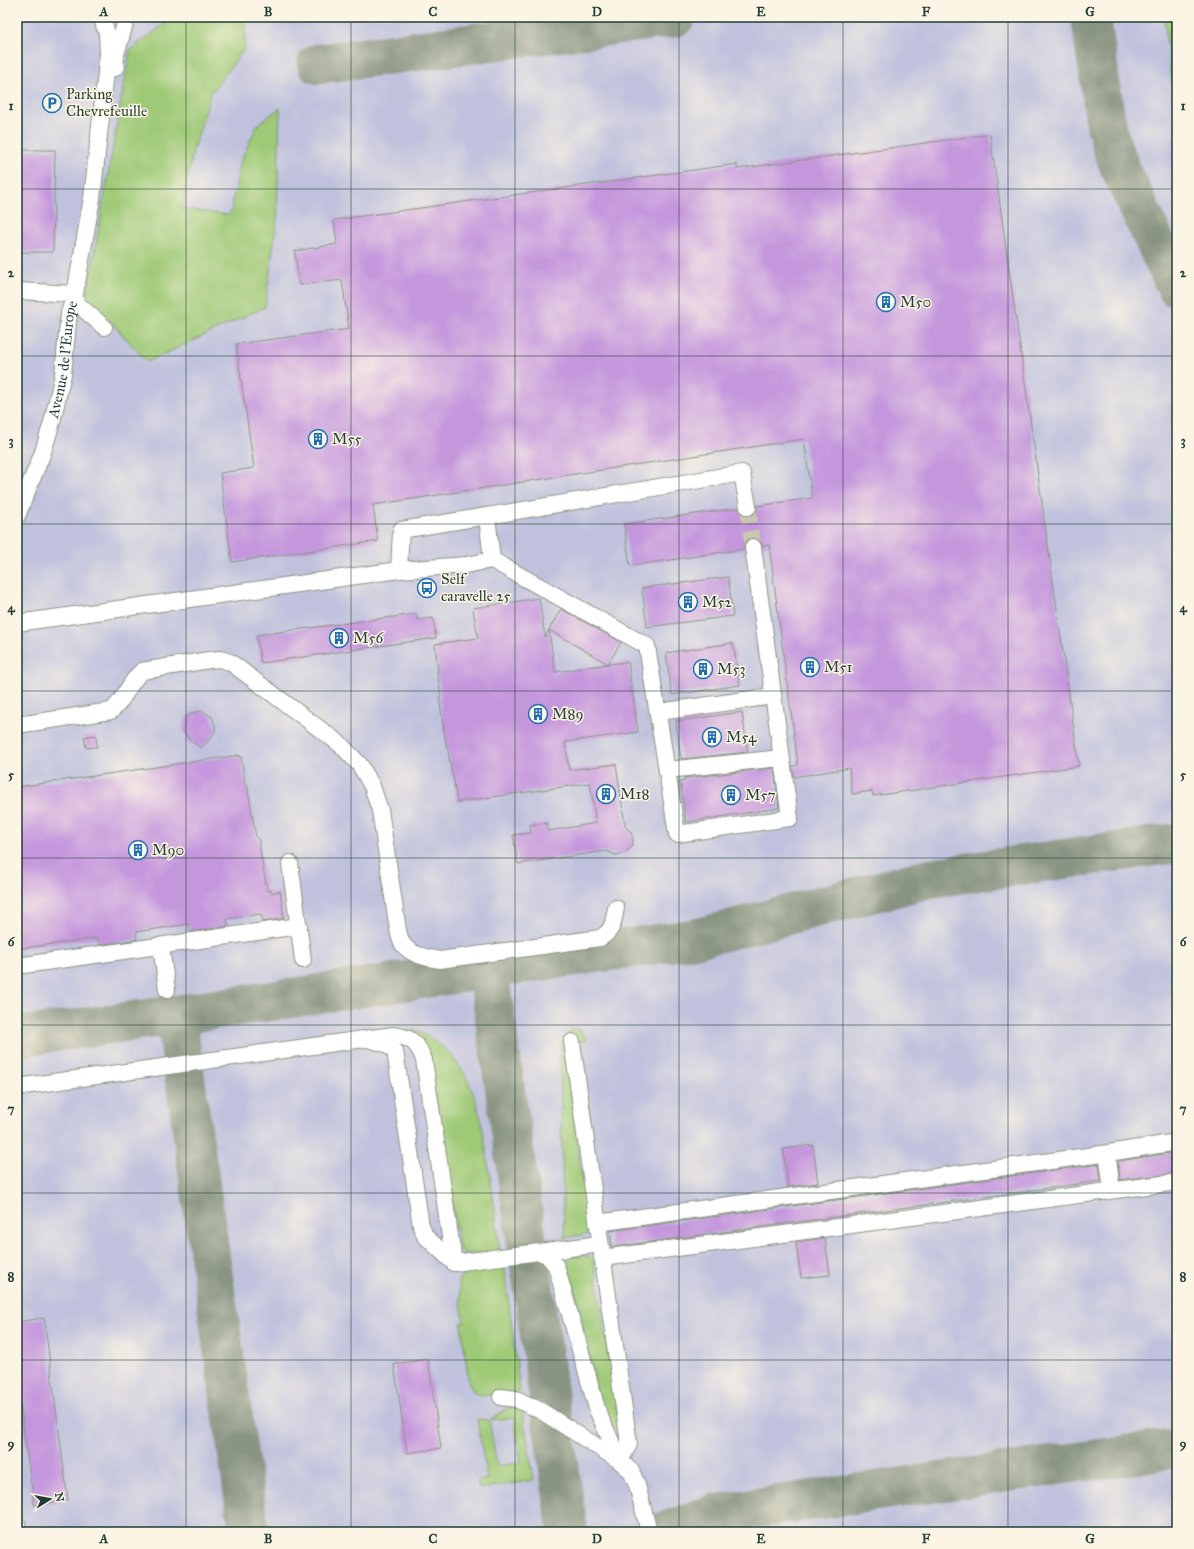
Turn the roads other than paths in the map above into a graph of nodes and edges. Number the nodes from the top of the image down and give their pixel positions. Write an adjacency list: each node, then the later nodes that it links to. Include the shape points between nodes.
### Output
1 (102, 17): 2 (lane, via 118,25); 3 (lane, via 107,33 108,54)
2 (130, 20): 3 (lane, via 116,54 101,161)
3 (92, 198): 5 (lane, Avenue de l'Europe)
4 (17, 291): 5 (lane)
5 (74, 297): 6 (lane); 8 (lane, Avenue de l'Europe, via 69,313 63,374 52,422 41,458)
6 (104, 327)
7 (748, 507): 9 (lane, via 742,473)
8 (17, 516)
9 (487, 516): 11 (lane); 12 (lane, via 401,530)
10 (753, 548): 14 (lane)
11 (492, 560): 12 (lane, via 466,565); 15 (lane, via 647,646)
12 (399, 570): 13 (lane)
13 (17, 623)
14 (773, 696): 15 (lane); 17 (lane)
15 (659, 712): 18 (lane)
16 (17, 725): 20 (lane, via 111,710 120,704 133,678 142,671 209,660 220,659 230,662 340,744 360,766 377,797 398,930 402,944 410,951 440,960 600,938 613,926)
17 (781, 758): 18 (lane); 18 (lane, via 790,818 678,834)
18 (667, 770)
19 (290, 863): 21 (lane)
20 (616, 908)
21 (298, 926): 22 (lane); 23 (lane)
22 (161, 946): 24 (lane); 25 (lane)
23 (303, 960)
24 (17, 966)
25 (167, 990)
26 (368, 1039): 28 (lane); 36 (lane, via 386,1044 395,1051 421,1226 425,1236); 36 (lane, via 393,1035 406,1036 414,1042 424,1060)
27 (572, 1042): 33 (lane)
28 (17, 1088)
29 (1177, 1142): 30 (lane)
30 (1102, 1154): 32 (lane, via 1108,1159); 33 (lane)
31 (1177, 1182): 32 (lane)
32 (1112, 1190): 34 (lane)
33 (597, 1223): 34 (lane)
34 (601, 1251): 35 (lane); 38 (lane, via 629,1444)
35 (539, 1252): 36 (lane); 38 (lane, via 547,1255 556,1266 598,1412)
36 (454, 1263)
37 (501, 1397): 38 (lane, via 516,1399 541,1411)
38 (620, 1461): 41 (lane, via 631,1471)
39 (17, 1524): 40 (lane)
40 (18, 1532)
41 (649, 1532)

